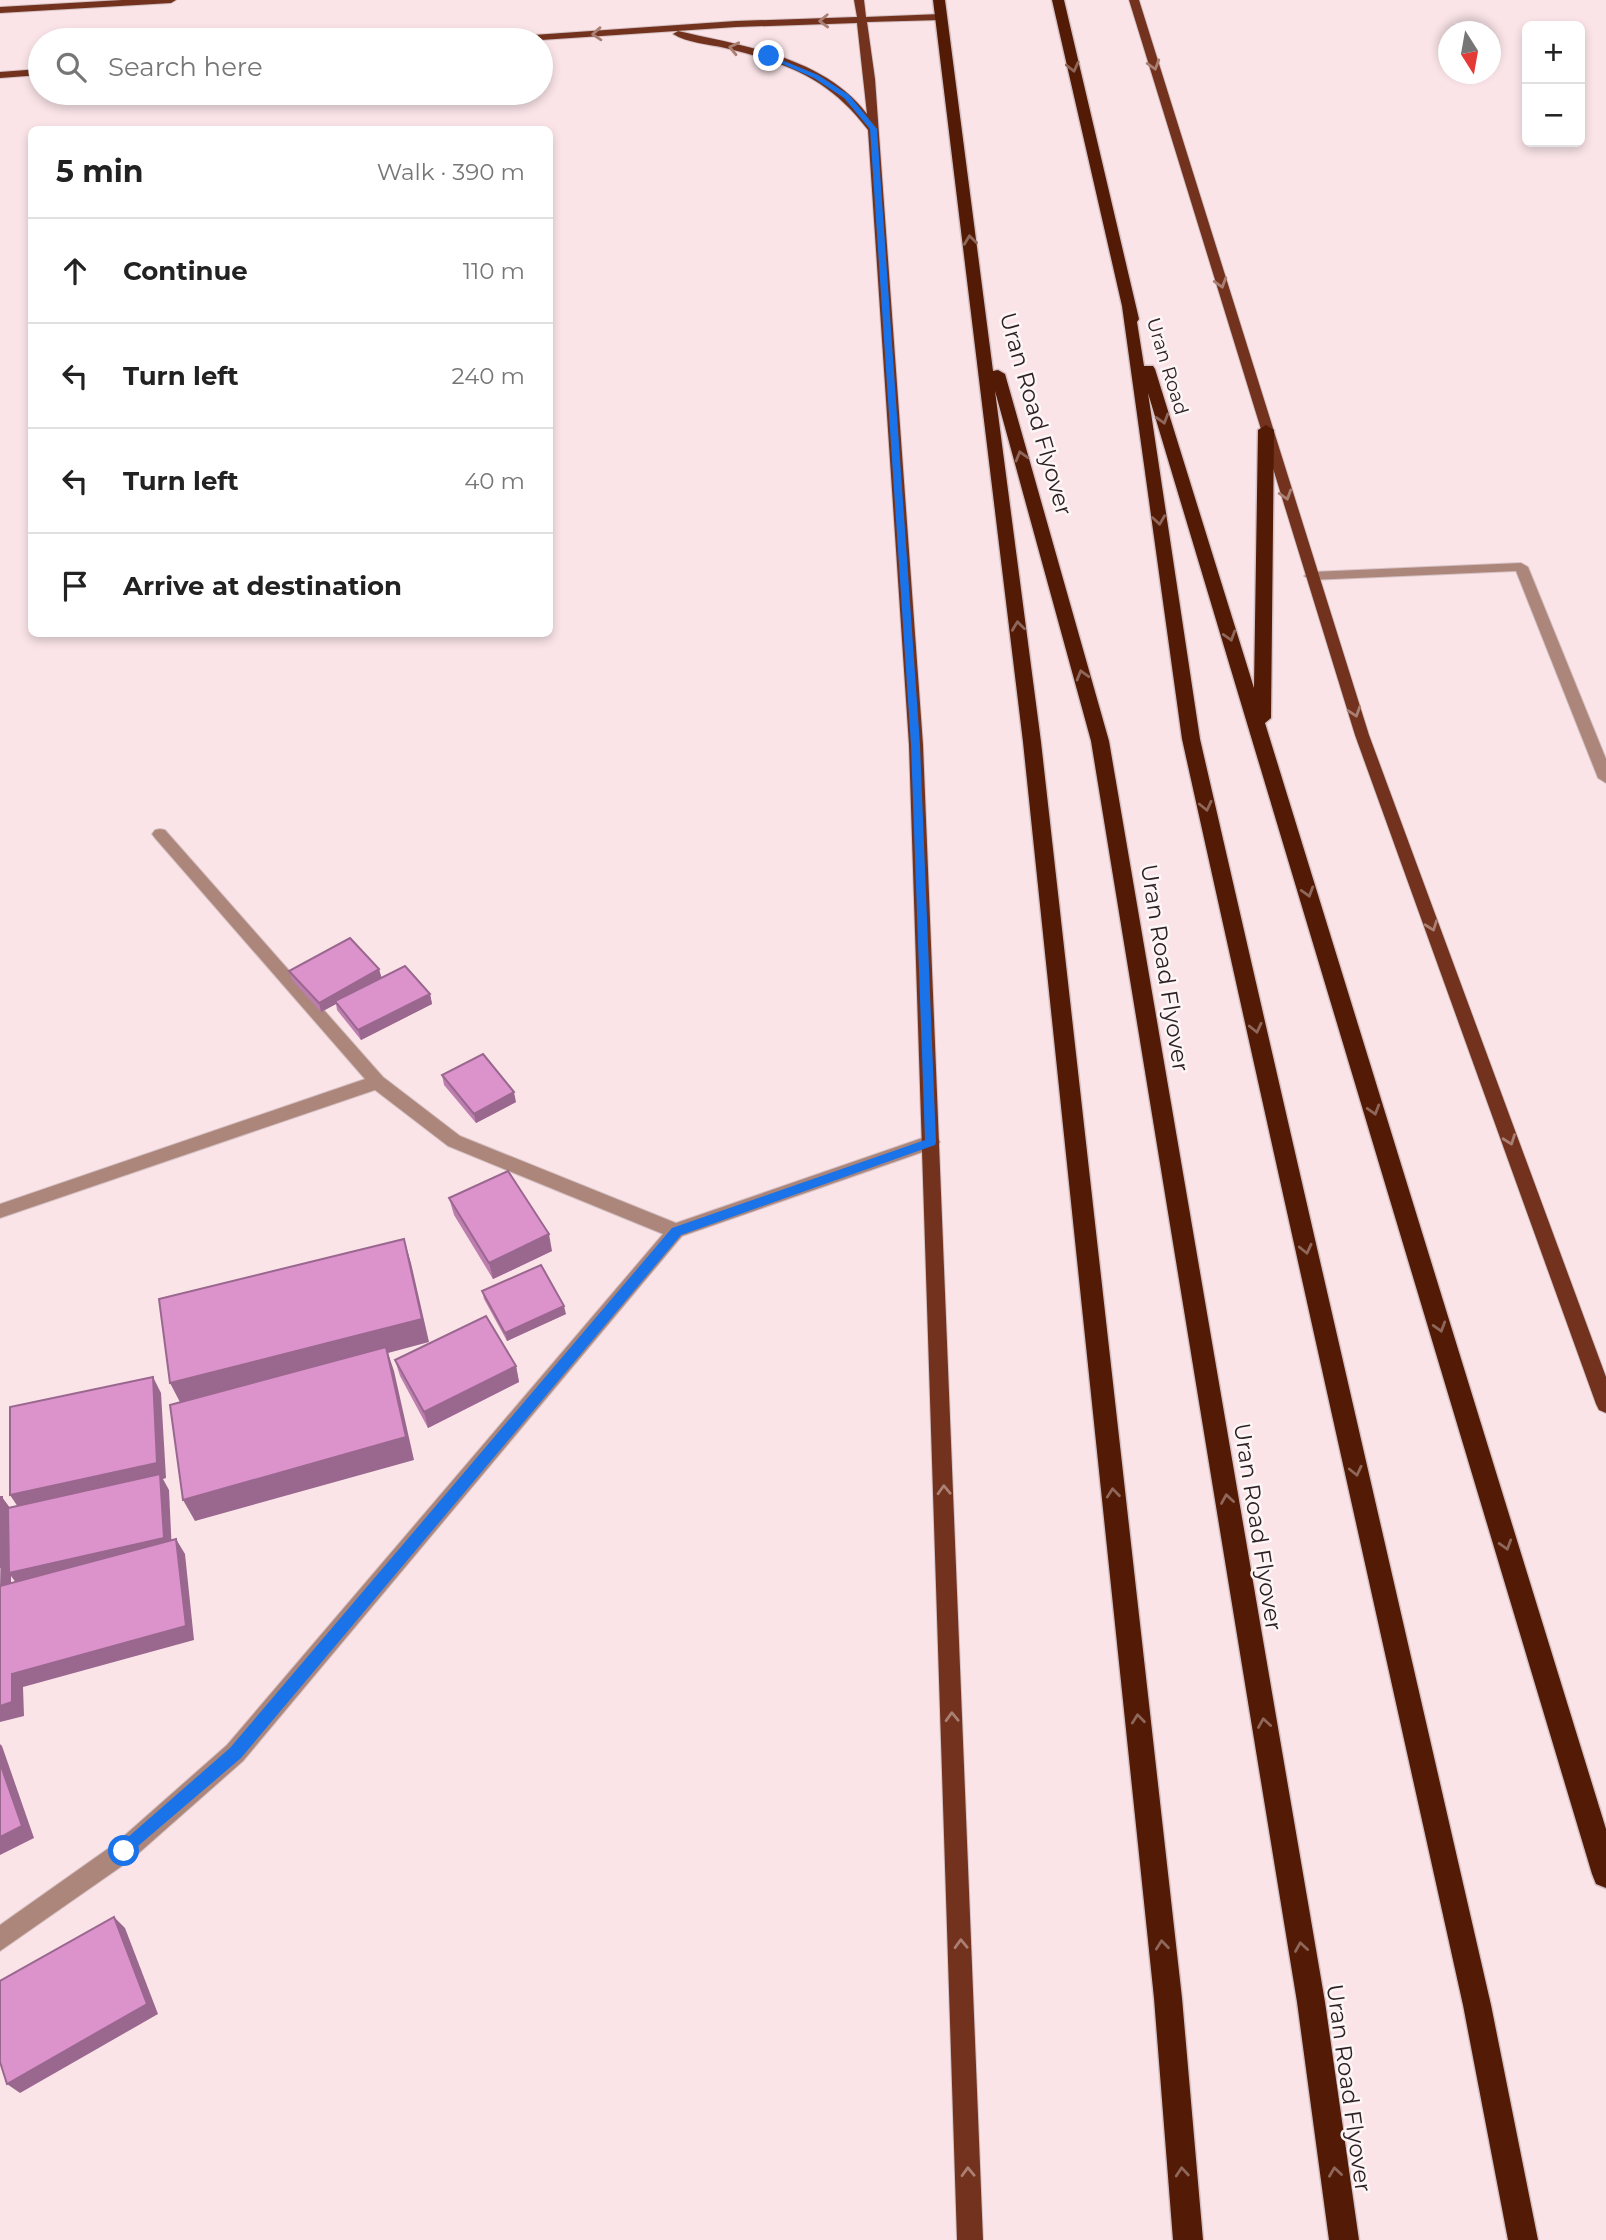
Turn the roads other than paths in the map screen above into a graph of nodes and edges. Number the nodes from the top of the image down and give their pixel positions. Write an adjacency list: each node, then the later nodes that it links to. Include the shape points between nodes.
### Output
1 (171, 0): 6 (main road)
2 (859, 0): 8 (main road)
3 (939, 0): 7 (highway)
4 (1058, 0): 14 (highway, Uran Road, one-way to 14)
5 (1134, 0): 16 (main road, one-way to 16)
6 (0, 10)
7 (941, 16): 8 (main road); 15 (highway, one-way to 7)
8 (862, 19): 9 (main road, one-way to 9); 13 (main road)
9 (659, 29): 10 (main road, one-way to 10); 13 (main road, one-way to 9, via 847,97 816,76 769,56)
10 (553, 36)
11 (28, 73): 12 (main road)
12 (0, 75)
13 (873, 129): 22 (main road, via 916,745)
14 (1128, 307): 18 (highway, Uran Road, one-way to 18); 31 (highway, one-way to 31, via 1191,739 1474,1991)
15 (979, 308): 29 (highway, Uran Road Flyover, one-way to 15, via 1168,1998 1032,742); 30 (highway, Uran Road Flyover, one-way to 15, via 1311,2002 1100,741)
16 (1266, 430): 17 (main road, one-way to 17); 18 (highway)
17 (1311, 576): 19 (street, via 1521,567); 25 (main road, one-way to 25, via 1362,735)
18 (1261, 738): 26 (highway, one-way to 26)
19 (1606, 778)
20 (160, 834): 21 (street)
21 (377, 1082): 23 (street); 24 (street, via 454,1141)
22 (931, 1142): 24 (street); 28 (main road, one-way to 22)
23 (0, 1211)
24 (676, 1231): 27 (street, via 236,1753 124,1851)
25 (1606, 1404)
26 (1606, 1874)
27 (0, 1939)
28 (970, 2240)
29 (1188, 2240)
30 (1344, 2240)
31 (1523, 2240)

